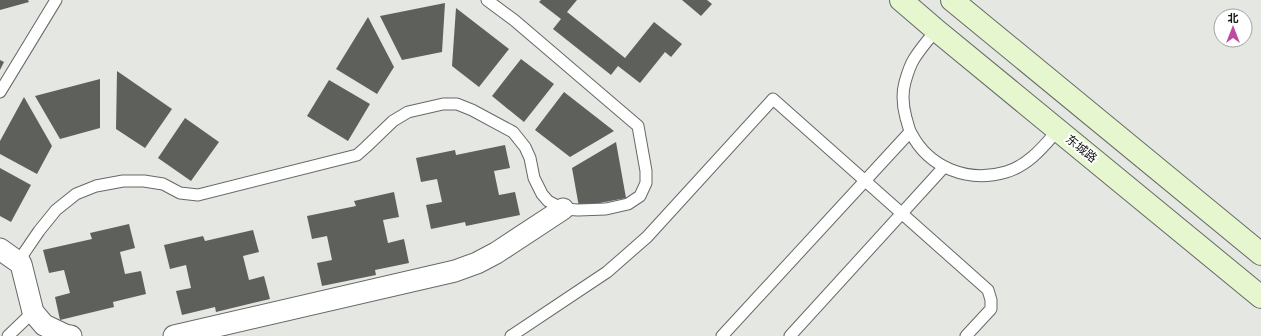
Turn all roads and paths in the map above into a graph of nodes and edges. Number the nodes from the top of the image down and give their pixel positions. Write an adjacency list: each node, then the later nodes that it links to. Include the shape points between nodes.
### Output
1 (56, 0): 6 (lane)
2 (487, 0): 11 (lane, via 638,126 646,171 646,183 640,196 628,204 606,209)
3 (901, 0): 5 (main road, 东城路)
4 (952, 0): 14 (main road)
5 (936, 30): 7 (main road, 东城路); 8 (lane, via 913,60 904,83 904,108)
6 (0, 92)
7 (1058, 130): 9 (lane, via 1038,154 1008,171 986,176 964,174); 16 (main road, 东城路)
8 (910, 132): 9 (lane, via 924,152); 10 (lane)
9 (944, 167): 12 (lane)
10 (865, 181): 12 (lane); 21 (lane, via 773,98 647,237 607,272); 22 (lane)
11 (563, 210): 15 (lane, via 542,194 534,178 525,147 513,132 472,110 457,104 443,104 408,112 393,121 357,155 198,195 180,193 163,184 144,181 123,181 89,188 76,194 56,210 24,253); 20 (street, via 477,264)
12 (902, 214): 23 (lane); 24 (lane, via 988,290 991,309)
13 (0, 249): 15 (street)
14 (1261, 254)
15 (21, 264): 17 (street)
16 (1261, 297)
17 (33, 312): 18 (lane); 19 (street, via 44,324)
18 (8, 336)
19 (71, 336)
20 (174, 336)
21 (511, 336)
22 (722, 336)
23 (790, 336)
24 (966, 336)

